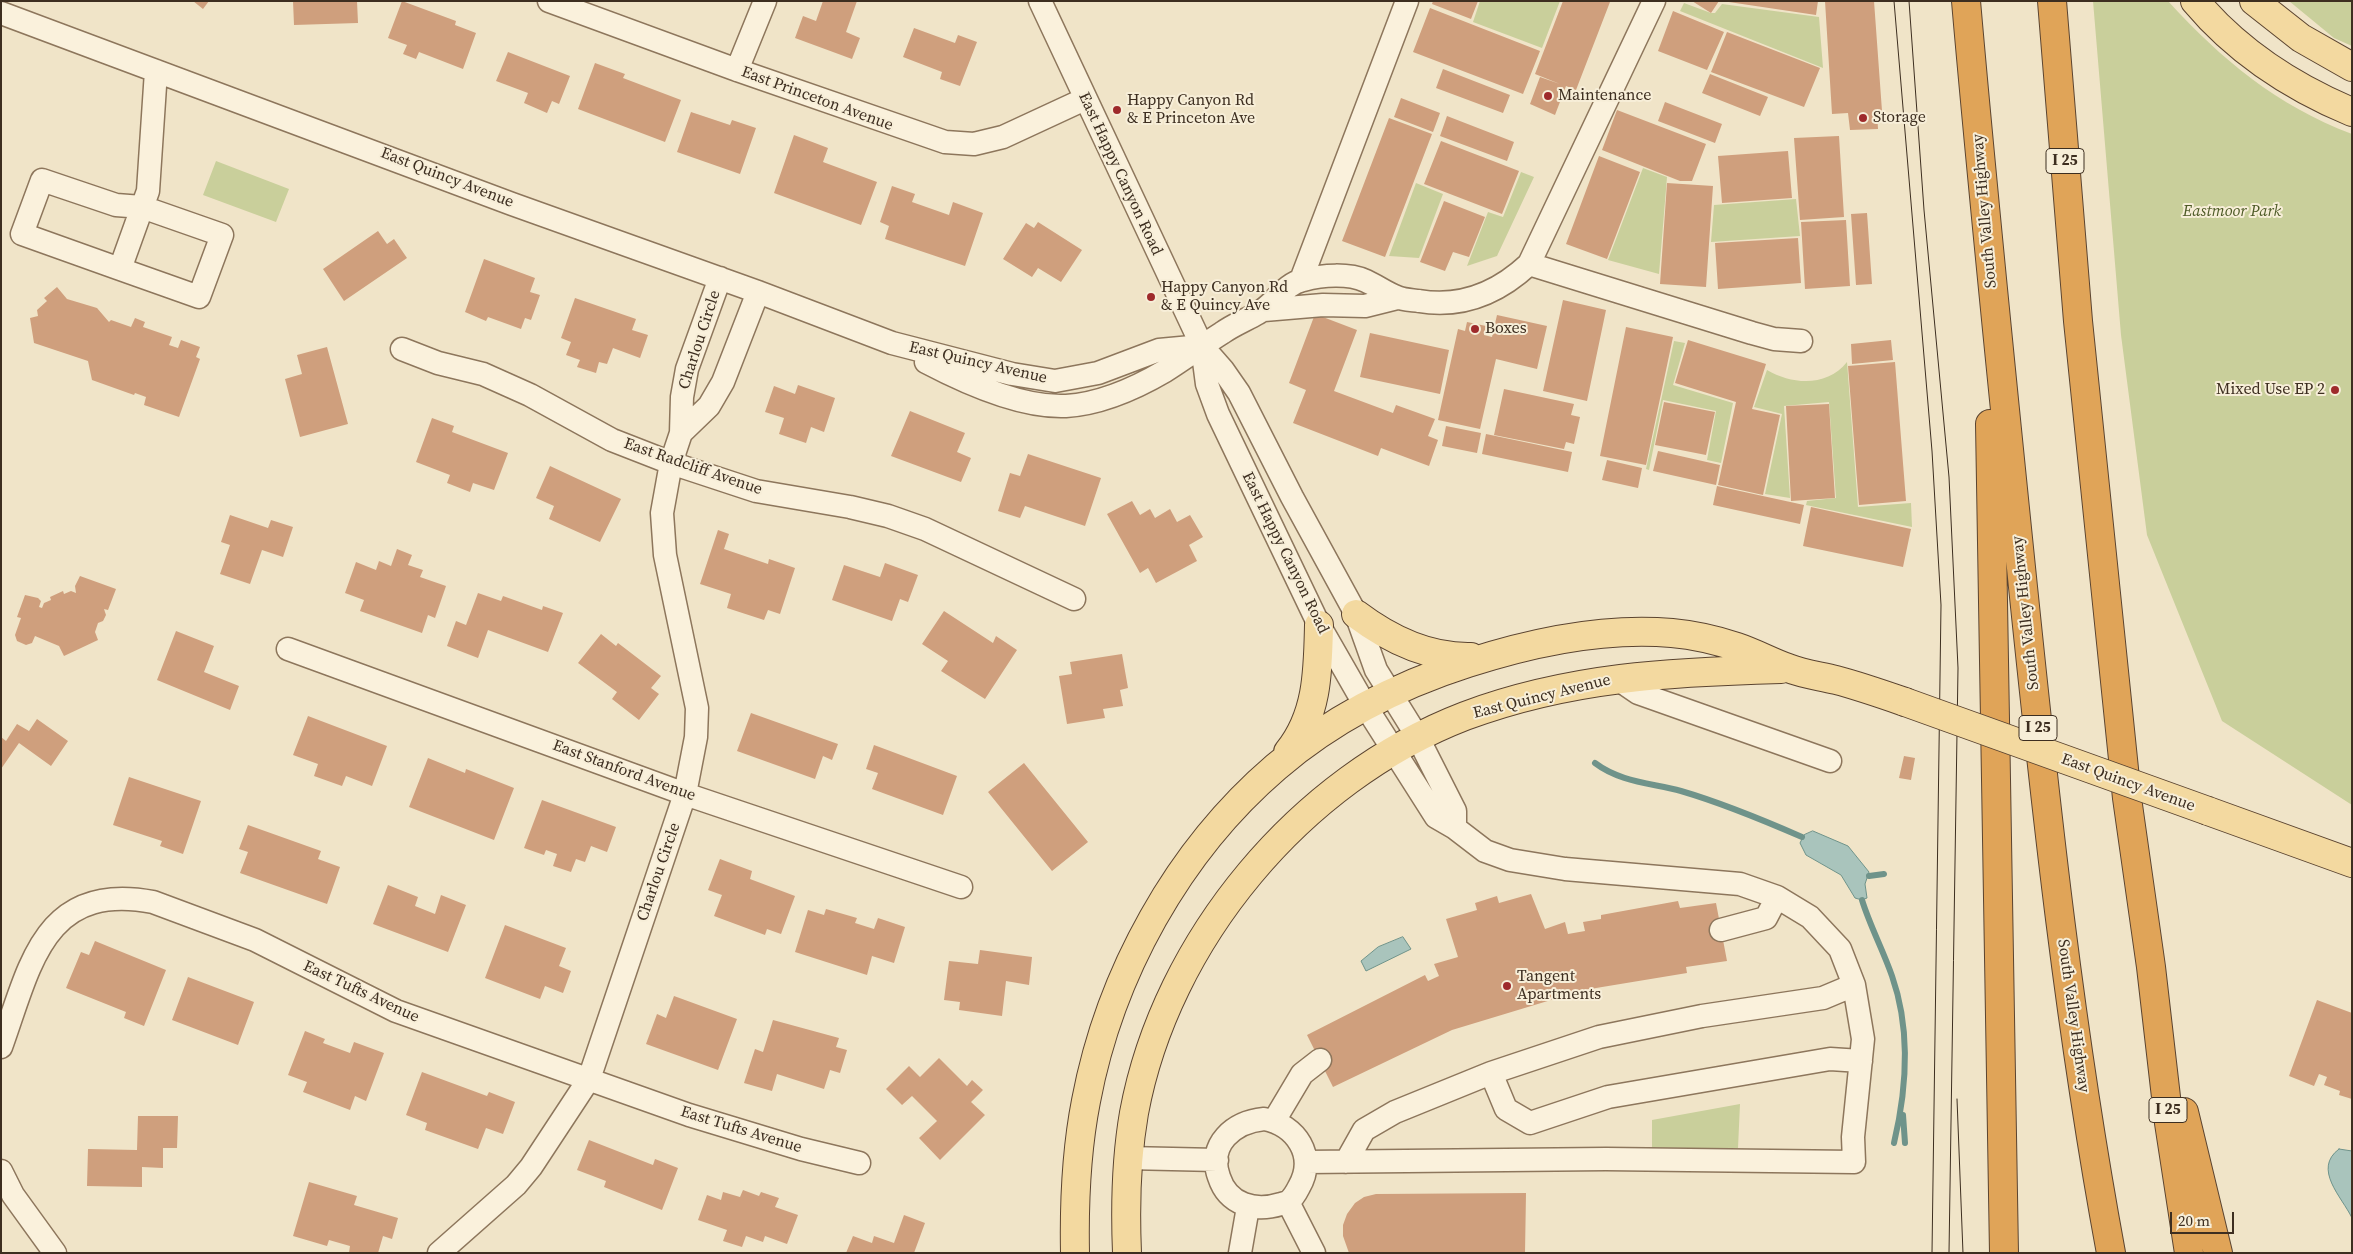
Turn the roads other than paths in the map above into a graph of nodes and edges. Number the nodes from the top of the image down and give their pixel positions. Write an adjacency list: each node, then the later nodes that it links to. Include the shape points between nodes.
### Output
1 (549, 1): 12 (street, East Princeton Avenue)
2 (765, 1): 12 (street)
3 (1040, 1): 14 (street, East Happy Canyon Road)
4 (1407, 1): 21 (street)
5 (1654, 1): 18 (street)
6 (1966, 1): 16 (highway, South Valley Highway / I 25)
7 (2052, 1): 49 (highway, I 25, via 2078,320 2127,798)
8 (2195, 1): 15 (main road, via 2220,28 2282,77)
9 (2254, 1): 11 (main road, via 2301,38)
10 (1, 13): 13 (street, East Quincy Avenue)
11 (2352, 67)
12 (737, 70): 14 (street, East Princeton Avenue, via 945,142 974,144 1003,137)
13 (156, 71): 17 (street, via 148,191); 20 (street, East Quincy Avenue)
14 (1085, 100): 26 (street, East Happy Canyon Road)
15 (2352, 112)
16 (1984, 200): 71 (highway, via 1993,536); 72 (highway, South Valley Highway / I 25, via 2060,930 2096,1175)
17 (142, 207): 19 (street); 19 (street, via 222,235 199,297); 19 (street, via 116,205 42,180 22,234)
18 (1529, 264): 23 (street, via 1503,285 1468,300 1438,303); 25 (street, via 1752,333)
19 (120, 269)
20 (720, 278): 22 (street, East Quincy Avenue); 28 (street, Charlou Circle, via 687,369)
21 (1301, 280): 23 (street, via 1351,276); 24 (street)
22 (758, 292): 26 (street, East Quincy Avenue, via 892,343 1012,374 1055,381 1098,373 1159,350); 28 (street, Charlou Circle, via 723,382 709,406)
23 (1397, 298): 24 (street, via 1365,306 1323,305)
24 (1264, 310): 26 (street)
25 (1801, 341)
26 (1202, 346): 31 (street, East Happy Canyon Road, via 1238,394); 32 (street, East Happy Canyon Road, via 1207,384 1218,414)
27 (402, 349): 29 (street, East Radcliff Avenue, via 438,363 483,374 530,395 612,440)
28 (681, 433): 29 (street, Charlou Circle)
29 (671, 463): 30 (street, East Radcliff Avenue, via 756,491 888,516 933,533); 43 (street, Charlou Circle, via 662,513 665,555 697,708 696,737)
30 (1074, 599)
31 (1356, 614): 34 (main road, via 1406,645 1441,655); 37 (street, East Happy Canyon Road, via 1376,670)
32 (1319, 625): 38 (street, East Happy Canyon Road); 42 (main road, via 1318,672 1311,709 1298,740)
33 (288, 649): 43 (street, East Stanford Avenue)
34 (1485, 657): 35 (main road, East Quincy Avenue, via 1566,638 1624,632 1670,633 1707,638); 37 (main road, East Quincy Avenue, via 1439,672)
35 (1790, 669): 36 (main road, East Quincy Avenue, via 1692,671); 45 (main road, East Quincy Avenue, bridge, via 1906,702)
36 (1616, 678): 39 (main road, East Quincy Avenue, via 1513,701); 41 (street, via 1645,695)
37 (1391, 694): 38 (main road, East Quincy Avenue); 39 (street, East Happy Canyon Road)
38 (1366, 707): 40 (street, East Happy Canyon Road); 42 (main road, East Quincy Avenue, via 1336,723)
39 (1417, 736): 40 (main road, East Quincy Avenue); 44 (street, East Happy Canyon Road, via 1454,811)
40 (1393, 749): 44 (street, East Happy Canyon Road, via 1436,817); 57 (main road, East Quincy Avenue, via 1332,793 1261,858 1212,923 1166,1010 1145,1068)
41 (1830, 761)
42 (1276, 766): 67 (main road, via 1211,833 1187,866 1143,935 1119,988 1086,1099 1074,1194)
43 (685, 794): 46 (street, East Stanford Avenue); 55 (street, Charlou Circle)
44 (1455, 828): 47 (street, East Happy Canyon Road, via 1486,851 1510,860 1565,869 1740,884)
45 (2352, 863)
46 (961, 887)
47 (1777, 897): 48 (street, via 1766,918); 50 (street, East Happy Canyon Road, via 1810,917 1840,949)
48 (1721, 930)
49 (2151, 967): 73 (highway, I 25, via 2169,1123); 74 (highway)
50 (1854, 986): 53 (street, East Happy Canyon Road, via 1863,1039); 54 (street, via 1823,998 1702,1016 1599,1037)
51 (1, 1047): 55 (street, East Tufts Avenue, via 36,951 60,920 97,901 135,899 152,902 255,940 396,1011)
52 (1320, 1060): 56 (street, via 1302,1074)
53 (1860, 1061): 54 (street, via 1830,1059 1608,1097 1530,1123 1506,1109); 61 (street, East Happy Canyon Road, via 1854,1162 1624,1159)
54 (1491, 1073): 61 (street, via 1395,1112 1364,1130)
55 (589, 1079): 59 (street, East Tufts Avenue, via 689,1115 801,1149); 66 (street, Charlou Circle, via 532,1167)
56 (1274, 1121): 58 (street, via 1250,1120 1238,1125 1225,1137); 60 (street, via 1291,1130 1300,1142)
57 (1127, 1158): 58 (street); 68 (main road, East Quincy Avenue)
58 (1217, 1160): 64 (street, via 1218,1173 1226,1191)
59 (859, 1162)
60 (1306, 1162): 61 (street); 63 (street, via 1302,1182)
61 (1346, 1162)
62 (1, 1171): 65 (street, via 13,1195)
63 (1288, 1202): 64 (street, via 1266,1208); 70 (street)
64 (1248, 1207): 69 (street)
65 (55, 1253)
66 (439, 1253)
67 (1075, 1253)
68 (1127, 1253)
69 (1240, 1253)
70 (1314, 1253)
71 (2004, 1253)
72 (2111, 1253)
73 (2189, 1253)
74 (2218, 1253)

